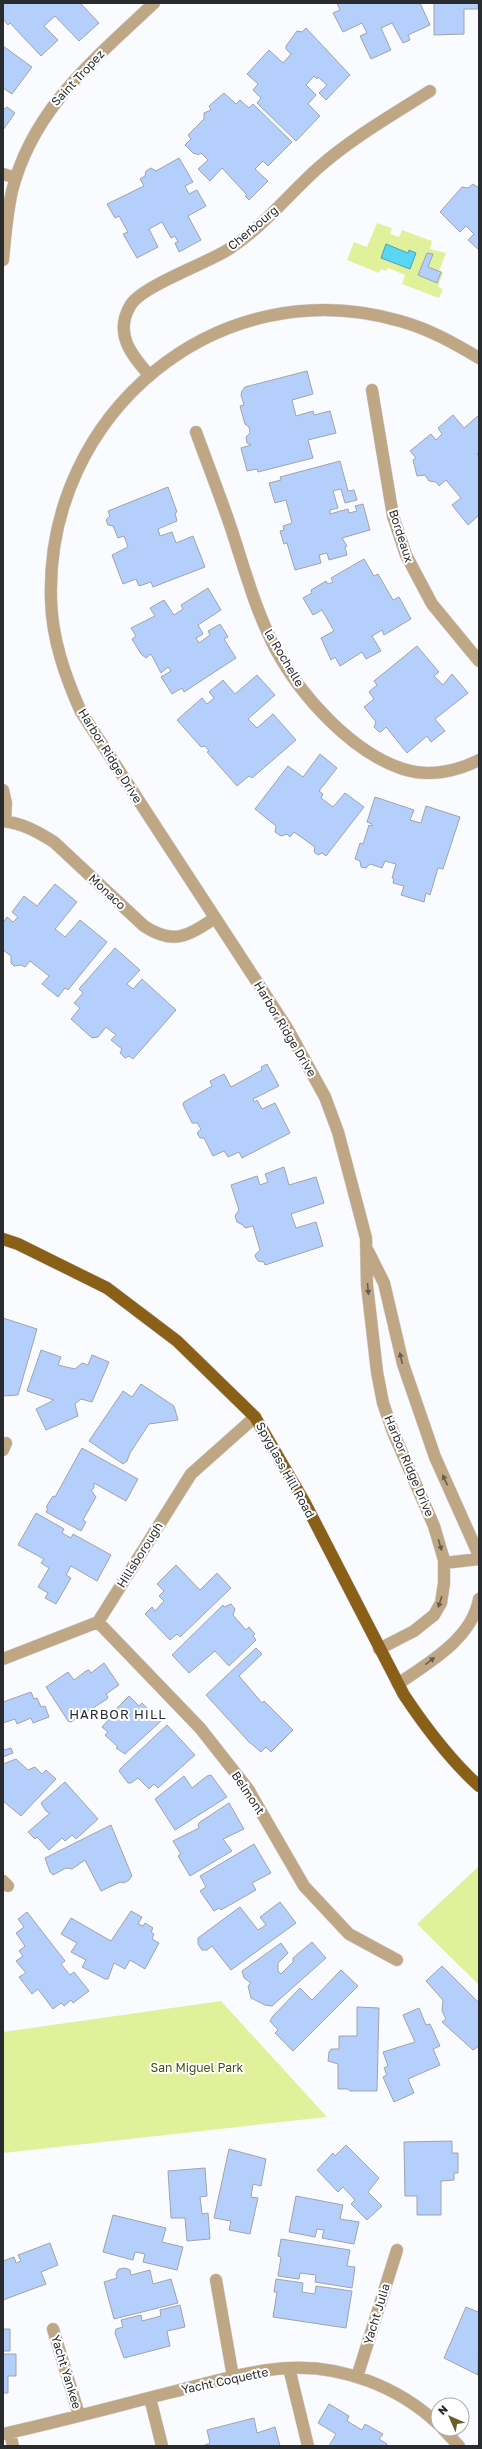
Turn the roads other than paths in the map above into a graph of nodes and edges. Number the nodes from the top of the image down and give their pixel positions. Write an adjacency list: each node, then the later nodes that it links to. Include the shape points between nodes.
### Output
1 (154, 3): 4 (street, Saint Tropez, via 76,77 50,108 30,142)
2 (430, 91): 7 (street, Cherbourg, via 344,147 318,168 254,231 229,249 203,265 140,295 131,304 125,316 123,329 130,352)
3 (3, 174): 4 (street)
4 (16, 178): 5 (street, Saint Tropez, via 7,217)
5 (3, 260)
6 (479, 358): 7 (street, Harbor Ridge Drive, via 454,342 400,321 357,313 314,311 285,314 229,328 189,347)
7 (149, 375): 14 (street, Harbor Ridge Drive, via 122,401 95,435 64,500 52,557 53,622 60,658 81,712)
8 (372, 390): 10 (street, Bordeaux, via 393,516 406,555 432,604)
9 (196, 432): 11 (street, la Rochelle, via 262,620 276,649 313,702 361,747 384,762 404,769 425,773 446,772)
10 (479, 661)
11 (479, 760)
12 (3, 790): 13 (street, via 6,804)
13 (4, 821): 14 (street, Monaco, via 38,832 54,842 144,926 156,934 180,937 191,934)
14 (215, 918): 16 (street, Harbor Ridge Drive, via 287,1028 325,1097 338,1132)
15 (3, 1239): 17 (main road, Spyglass Hill Road, via 107,1288 177,1341)
16 (368, 1250): 18 (street, Harbor Ridge Drive, one-way to 16, via 435,1457 403,1364 384,1283); 19 (street, Harbor Ridge Drive, one-way to 19, via 367,1285 383,1403 434,1526)
17 (255, 1417): 21 (street, Hillsborough, via 191,1474); 22 (main road, Spyglass Hill Road, via 305,1504)
18 (479, 1559): 19 (street)
19 (444, 1563): 22 (street, Harbor Ridge Drive, one-way to 22, via 441,1603 434,1615 414,1631)
20 (479, 1600): 24 (street, one-way to 20, via 456,1641 468,1625)
21 (98, 1622): 23 (street); 26 (street, Belmont, via 200,1728 248,1789 304,1886 349,1934)
22 (379, 1649): 24 (main road, Spyglass Hill Road)
23 (3, 1659)
24 (398, 1684): 25 (main road, Spyglass Hill Road, via 424,1725 463,1772)
25 (479, 1786)
26 (397, 1960)
27 (397, 2250): 32 (street, Yacht Julia)
28 (216, 2280): 31 (street)
29 (53, 2329): 34 (street, Yacht Yankee)
30 (289, 2368): 31 (street, Yacht Coquette); 32 (street, Yacht Coquette); 40 (street)
31 (233, 2377): 33 (street, Yacht Coquette)
32 (358, 2377): 35 (street, Yacht Coquette, via 400,2396)
33 (150, 2398): 34 (street, Yacht Coquette); 39 (street)
34 (79, 2415): 36 (street, Yacht Coquette)
35 (430, 2418)
36 (6, 2433): 38 (street)
37 (451, 2437): 41 (street)
38 (13, 2446)
39 (162, 2446)
40 (308, 2446)
41 (459, 2446)

